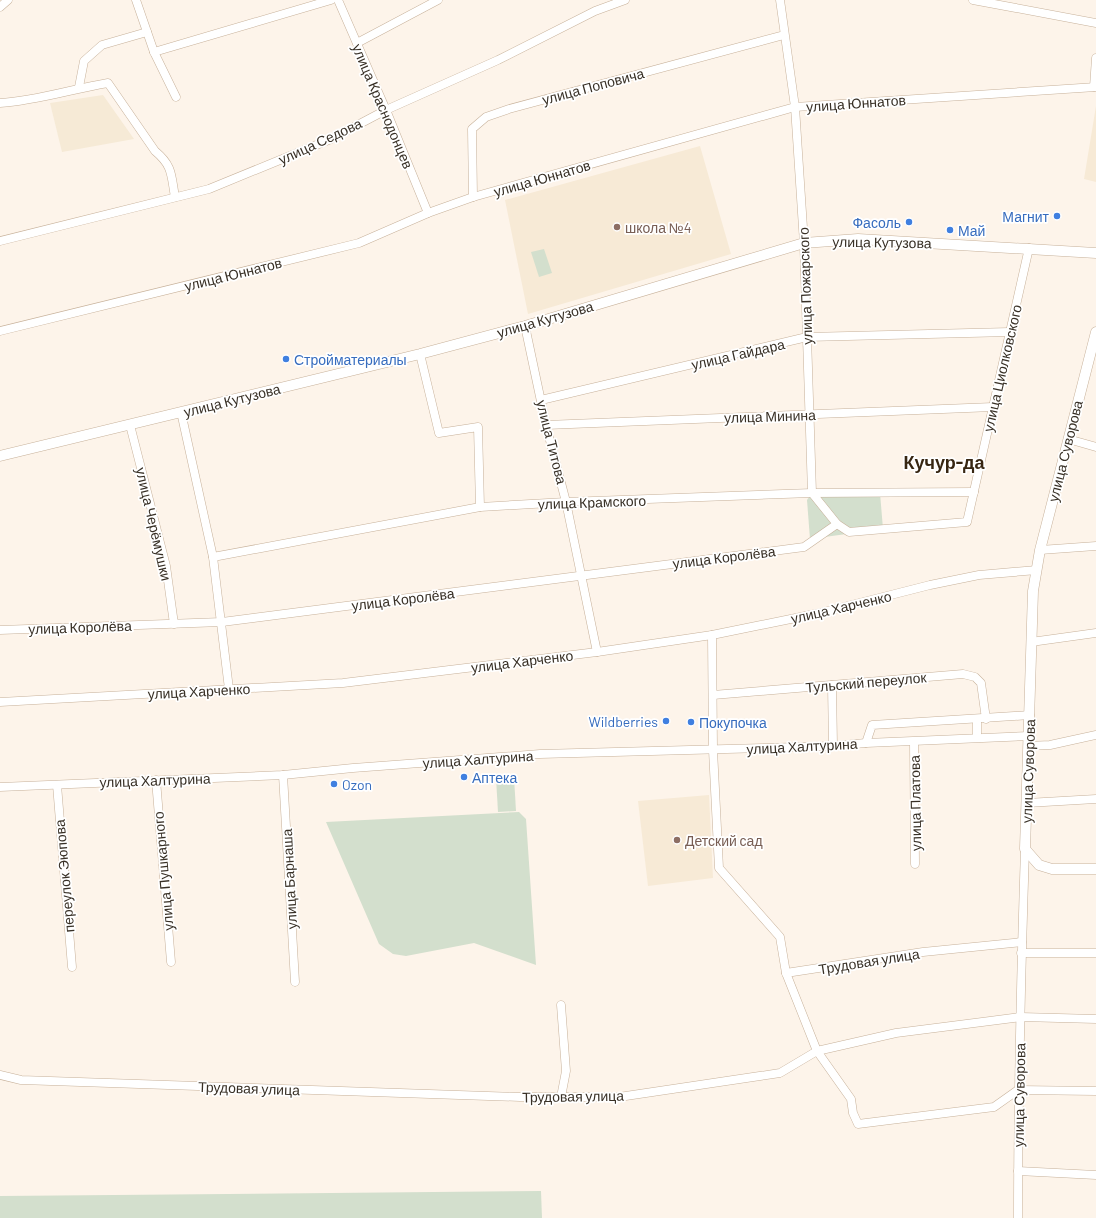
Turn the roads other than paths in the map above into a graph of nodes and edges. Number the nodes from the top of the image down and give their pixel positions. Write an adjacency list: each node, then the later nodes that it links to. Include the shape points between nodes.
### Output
1 (8, 0): 9 (street)
2 (136, 0): 11 (street)
3 (331, 0): 14 (street)
4 (338, 0): 13 (street, улица Краснодонцев)
5 (438, 0): 13 (street)
6 (625, 0): 21 (street, улица Седова, via 595,10 498,60)
7 (780, 0): 12 (street, улица Пожарского)
8 (973, 0): 10 (street)
9 (0, 7)
10 (1096, 23)
11 (147, 32): 14 (street); 16 (street, via 102,45 84,61)
12 (784, 35): 20 (street, улица Пожарского); 23 (street, улица Поповича, via 486,117 472,129)
13 (357, 43): 21 (street, улица Краснодонцев)
14 (154, 52): 18 (street)
15 (1096, 58): 17 (street)
16 (79, 87): 19 (street, via 16,102); 22 (street, via 108,83 155,151 165,159 170,168)
17 (1095, 87): 20 (street, улица Юннатов)
18 (176, 98)
19 (0, 103)
20 (794, 107): 23 (street, улица Юннатов); 26 (street, улица Пожарского)
21 (386, 110): 22 (street, улица Седова, via 331,139 209,189); 24 (street, улица Краснодонцев)
22 (175, 197): 25 (street, улица Седова)
23 (473, 197): 24 (street, улица Юннатов)
24 (428, 213): 30 (street, улица Юннатов, via 359,243)
25 (0, 242)
26 (804, 243): 27 (main road, улица Кутузова, via 858,239); 29 (main road, улица Кутузова); 33 (street, улица Пожарского)
27 (1029, 248): 28 (main road, улица Кутузова); 31 (street, улица Циолковского)
28 (1096, 253)
29 (525, 326): 34 (main road, улица Кутузова); 35 (street, улица Титова)
30 (0, 331)
31 (1010, 332): 33 (street, улица Гайдара); 36 (street, улица Циолковского)
32 (1096, 332): 41 (main road, улица Суворова)
33 (807, 338): 35 (street, улица Гайдара); 38 (street, улица Пожарского)
34 (420, 354): 37 (main road, улица Кутузова); 47 (street, via 439,433 478,427)
35 (541, 400): 40 (street, улица Титова)
36 (993, 407): 38 (street, улица Минина); 44 (street, улица Циолковского)
37 (181, 412): 39 (main road, улица Кутузова); 51 (street)
38 (809, 415): 40 (street, улица Минина); 45 (street, улица Пожарского)
39 (130, 425): 43 (main road, улица Кутузова); 55 (street, улица Черёмушки, via 166,566)
40 (546, 425): 46 (street, улица Титова)
41 (1068, 439): 42 (street); 50 (main road, улица Суворова)
42 (1096, 447)
43 (0, 456)
44 (974, 492): 45 (street, улица Крамского); 48 (street, улица Циолковского, via 967,522 849,532)
45 (812, 493): 46 (street, улица Крамского); 48 (street)
46 (566, 502): 47 (street, улица Крамского); 53 (street, улица Титова)
47 (480, 507): 51 (street, улица Крамского)
48 (837, 524): 53 (street, улица Королёва, via 804,547)
49 (1096, 546): 50 (street)
50 (1040, 550): 52 (main road, улица Суворова)
51 (213, 557): 54 (street)
52 (1036, 570): 58 (street, улица Харченко, via 979,575); 59 (main road, улица Суворова)
53 (581, 576): 54 (street, улица Королёва); 60 (street, улица Титова)
54 (222, 622): 55 (street, улица Королёва); 62 (street)
55 (174, 624): 56 (street, улица Королёва)
56 (0, 630)
57 (1096, 633): 59 (street)
58 (712, 635): 60 (street, улица Харченко); 63 (street)
59 (1032, 642): 65 (main road, улица Суворова)
60 (597, 652): 62 (street, улица Харченко, via 343,683)
61 (832, 685): 63 (street, Тульский переулок); 67 (street, Тульский переулок, via 963,674 975,677 982,683); 73 (street)
62 (229, 689): 64 (street, улица Харченко)
63 (713, 695): 74 (street)
64 (0, 702)
65 (1030, 715): 67 (street); 70 (main road, улица Суворова)
66 (977, 719): 67 (street); 69 (street); 72 (street, via 872,725)
67 (986, 719)
68 (1096, 735): 70 (street, улица Халтурина, via 1050,745)
69 (977, 738): 70 (street, улица Халтурина); 71 (street, улица Халтурина)
70 (1029, 741): 80 (main road, улица Суворова)
71 (914, 742): 72 (street, улица Халтурина); 82 (street, улица Платова)
72 (866, 743): 73 (street, улица Халтурина)
73 (833, 746): 74 (street, улица Халтурина)
74 (713, 750): 75 (street, улица Халтурина, via 540,754); 89 (street, via 719,868 780,937)
75 (283, 775): 76 (street, улица Халтурина); 90 (street, улица Барнаша)
76 (156, 780): 77 (street, улица Халтурина); 87 (street, улица Пушкарного)
77 (57, 785): 78 (street, улица Халтурина); 88 (street, переулок Эюпова)
78 (0, 787)
79 (1096, 799): 80 (street)
80 (1027, 804): 81 (main road, улица Суворова)
81 (1025, 849): 83 (main road, via 1038,865 1052,869); 84 (street, улица Суворова)
82 (916, 864)
83 (1096, 869)
84 (1022, 942): 85 (street, улица Суворова); 89 (street, Трудовая улица, via 923,952)
85 (1021, 953): 86 (street); 92 (street, улица Суворова)
86 (1096, 954)
87 (171, 962)
88 (72, 967)
89 (786, 973): 94 (street)
90 (295, 982)
91 (561, 1005): 98 (street, via 566,1071)
92 (1022, 1017): 93 (street, Трудовая улица); 94 (street, Трудовая улица, via 896,1033); 96 (street, улица Суворова)
93 (1096, 1019)
94 (817, 1051): 96 (street, via 851,1099 858,1124 994,1107); 98 (street, Трудовая улица, via 780,1073 619,1097)
95 (0, 1075): 98 (street, Трудовая улица, via 21,1080)
96 (1018, 1090): 97 (street); 99 (street, улица Суворова)
97 (1096, 1091)
98 (561, 1097)
99 (1018, 1171): 100 (street); 101 (street, улица Суворова)
100 (1096, 1175)
101 (1018, 1218)

